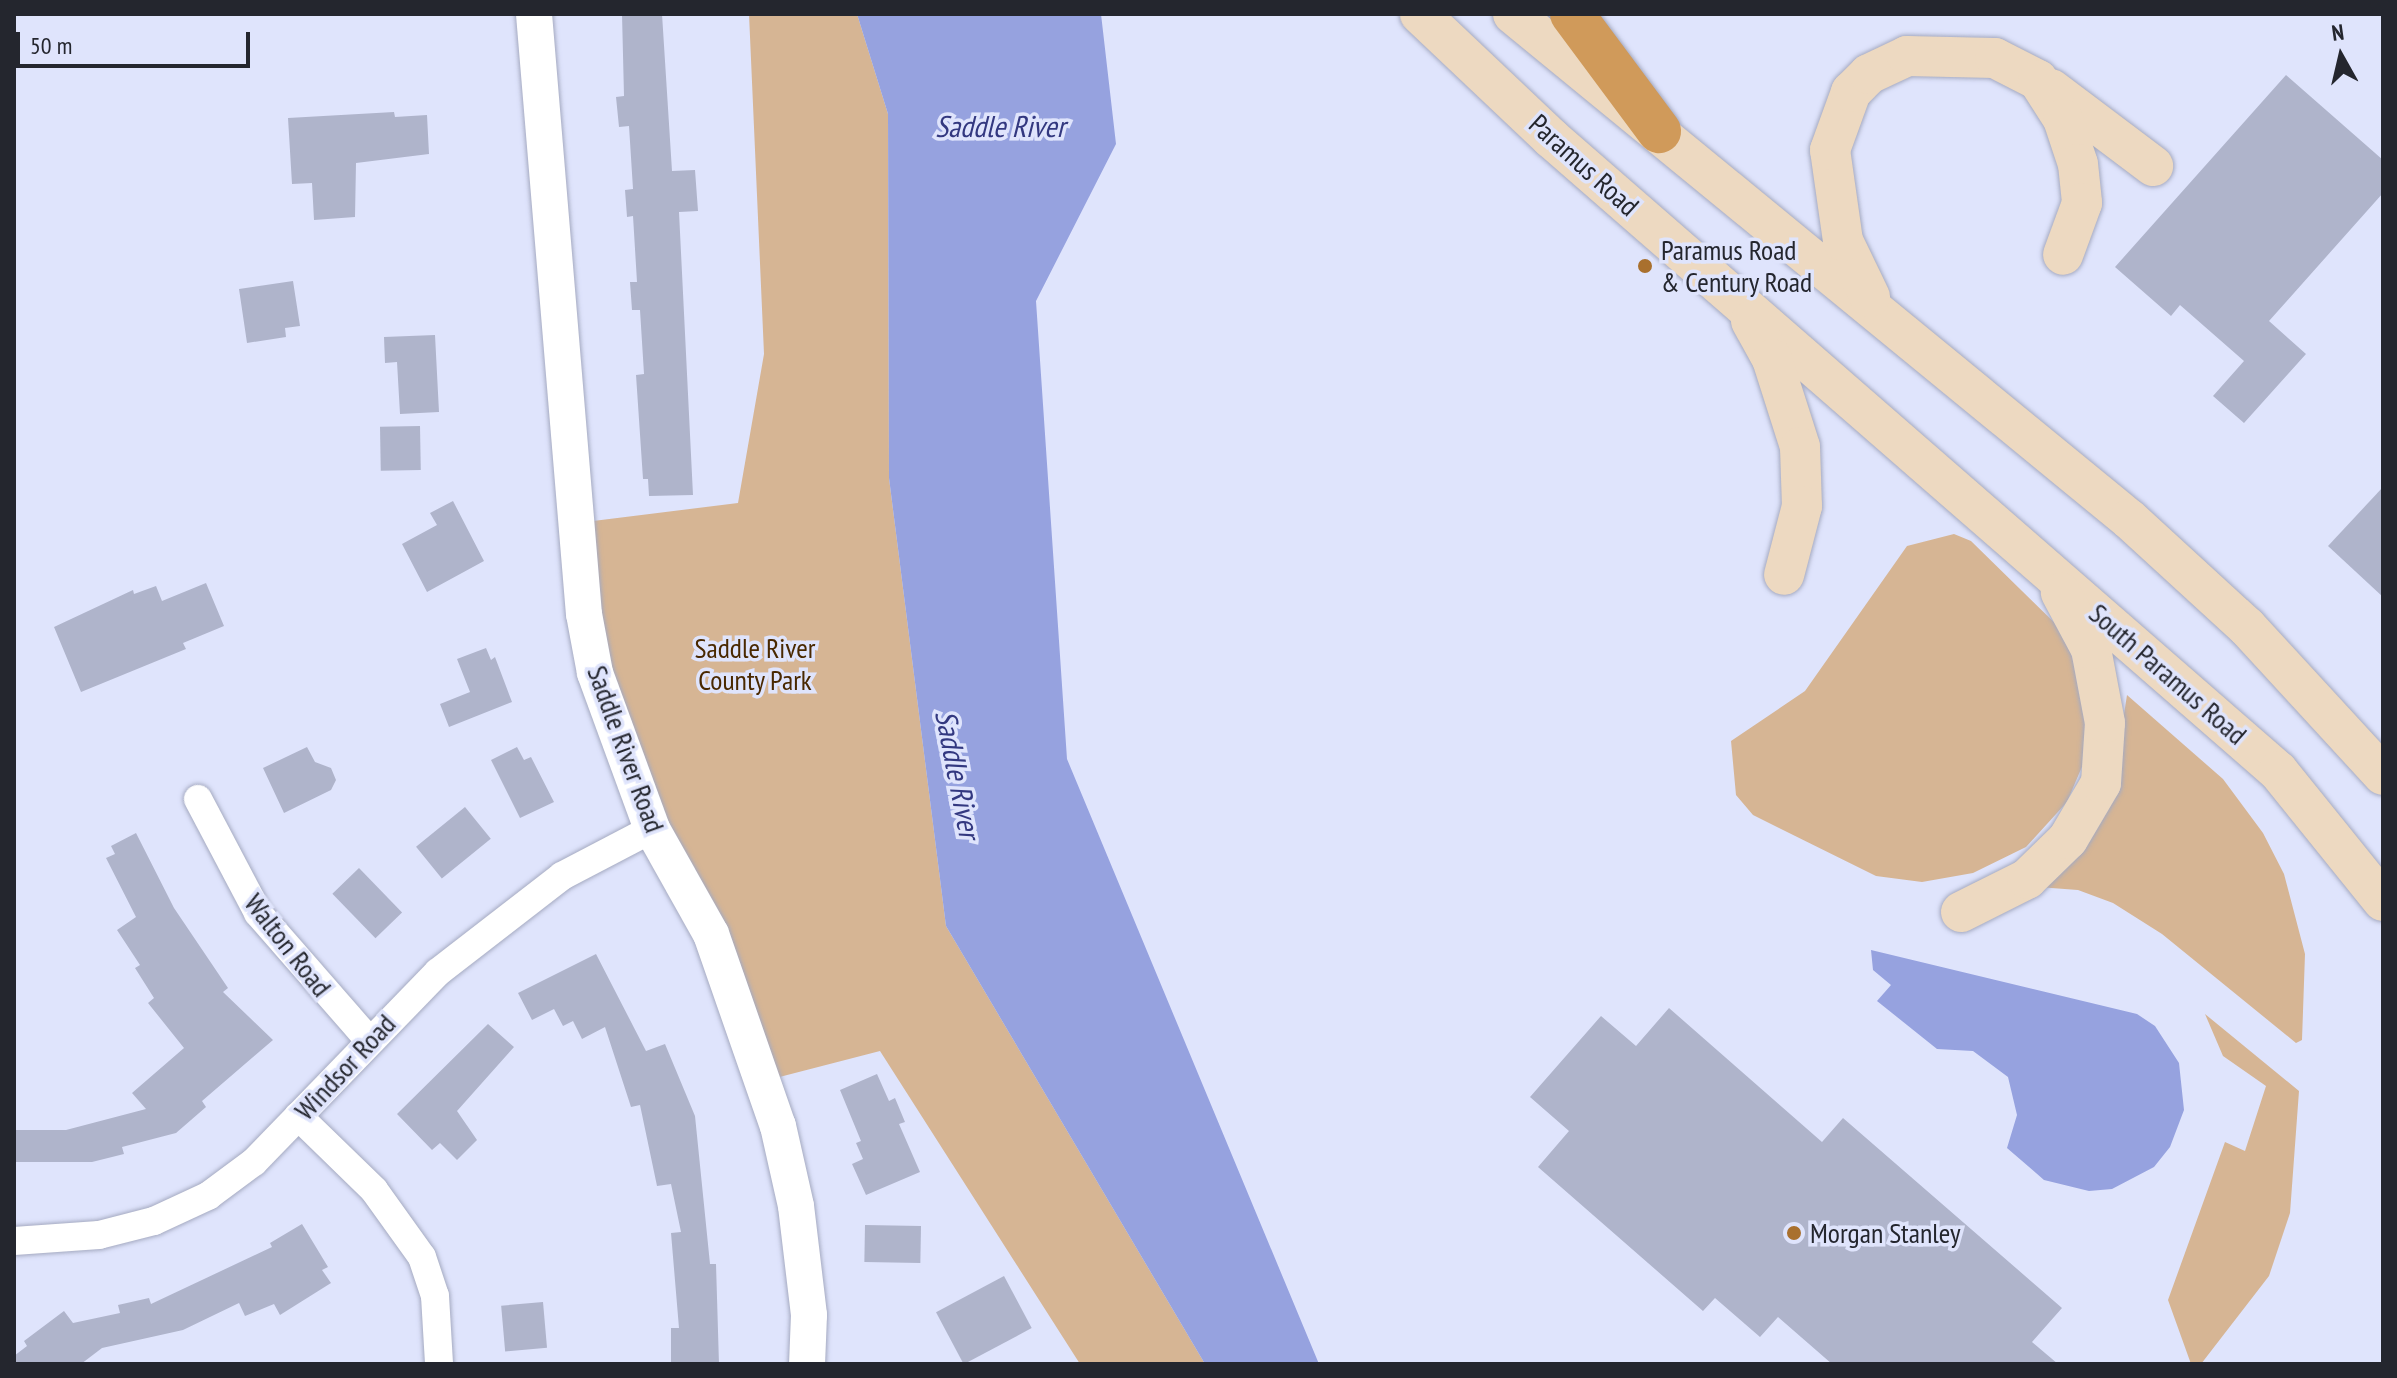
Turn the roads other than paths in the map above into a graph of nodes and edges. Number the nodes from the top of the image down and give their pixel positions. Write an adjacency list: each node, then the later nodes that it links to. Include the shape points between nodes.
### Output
1 (1420, 14): 9 (main road, Paramus Road, via 1551,138)
2 (1513, 14): 6 (main road)
3 (1572, 14): 6 (highway)
4 (537, 21): 16 (street, Saddle River Road, via 584,614 610,722)
5 (2038, 80): 7 (main road); 8 (main road, via 2063,119 2078,164 2082,203); 10 (main road, via 1995,58 1907,56 1869,74 1851,92 1830,150 1832,189 1843,241)
6 (1659, 131): 10 (main road)
7 (2153, 166)
8 (2063, 255)
9 (1739, 301): 11 (main road, Paramus Road); 13 (main road, via 1772,359 1800,447 1802,506)
10 (1875, 308): 14 (main road, via 2129,519 2228,610)
11 (1932, 469): 12 (main road, South Paramus Road)
12 (2050, 572): 17 (main road, South Paramus Road, via 2278,771); 18 (main road, via 2091,649 2105,723 2101,783 2068,839 2027,879)
13 (1784, 575)
14 (2383, 775)
15 (198, 799): 19 (street, Walton Road, via 258,913)
16 (652, 829): 19 (street, Windsor Road, via 562,876 438,972); 23 (street, Saddle River Road, via 711,934 778,1126 796,1206 809,1315)
17 (2383, 901)
18 (1961, 912)
19 (368, 1039): 20 (street, Windsor Road)
20 (298, 1116): 21 (street, Windsor Road, via 254,1162 208,1196 154,1221 99,1235); 22 (street, via 374,1190 408,1233 435,1296)
21 (14, 1241)
22 (439, 1364)
23 (807, 1364)

